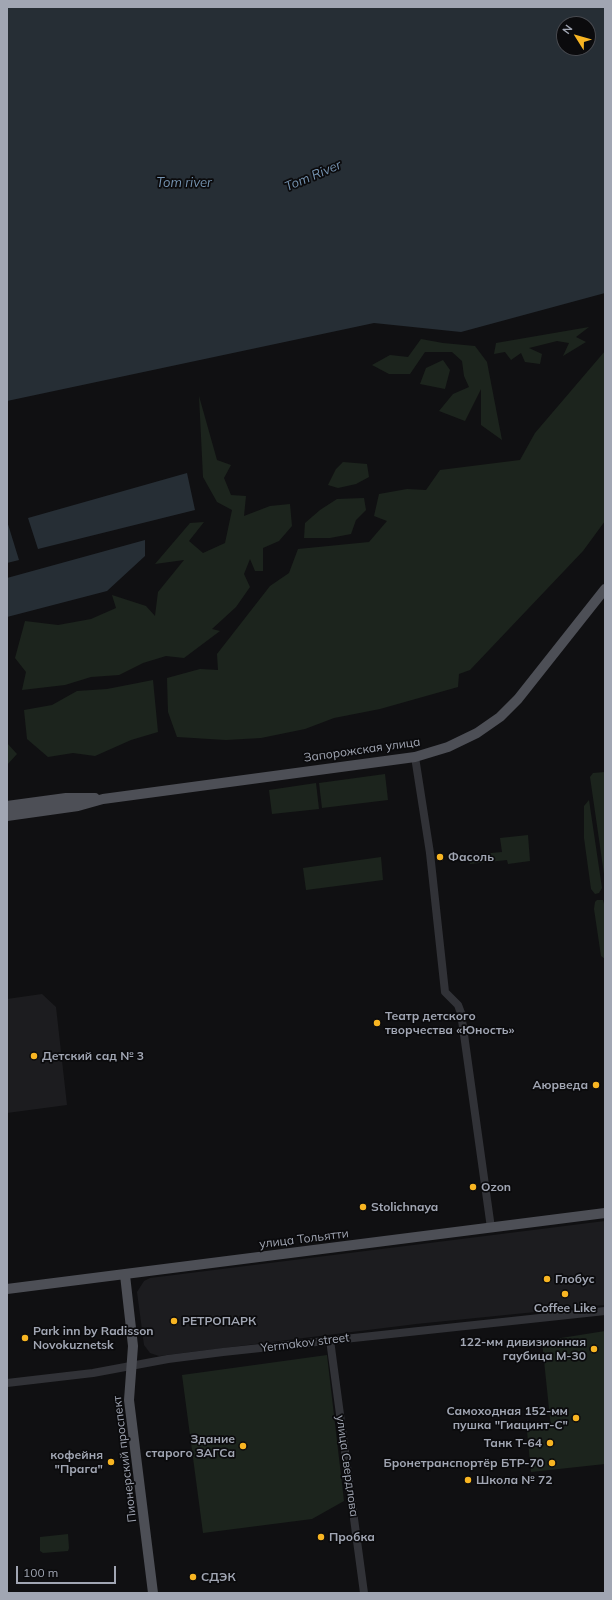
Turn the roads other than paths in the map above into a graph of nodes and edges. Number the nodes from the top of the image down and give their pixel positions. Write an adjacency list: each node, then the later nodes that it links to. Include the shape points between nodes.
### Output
1 (605, 590): 2 (main road, Запорожская улица, via 518,699 500,717 477,733 448,747)
2 (415, 757): 3 (main road, Запорожская улица); 7 (street, via 430,853 445,992 458,1005 461,1014)
3 (103, 799): 4 (main road, Запорожская улица, via 66,798); 5 (main road, Запорожская улица, via 78,806)
4 (7, 806)
5 (7, 816)
6 (605, 1212): 7 (main road, улица Тольятти)
7 (491, 1228): 8 (main road, улица Тольятти)
8 (126, 1275): 9 (main road, улица Тольятти); 12 (main road, Пионерский проспект, via 132,1331)
9 (7, 1289)
10 (605, 1311): 11 (street, Yermakov street)
11 (330, 1340): 12 (street, Yermakov street, via 168,1359); 15 (street, улица Свердлова)
12 (130, 1367): 13 (street, Yermakov street); 14 (main road, Пионерский проспект, via 129,1400)
13 (7, 1383)
14 (153, 1593)
15 (364, 1593)

